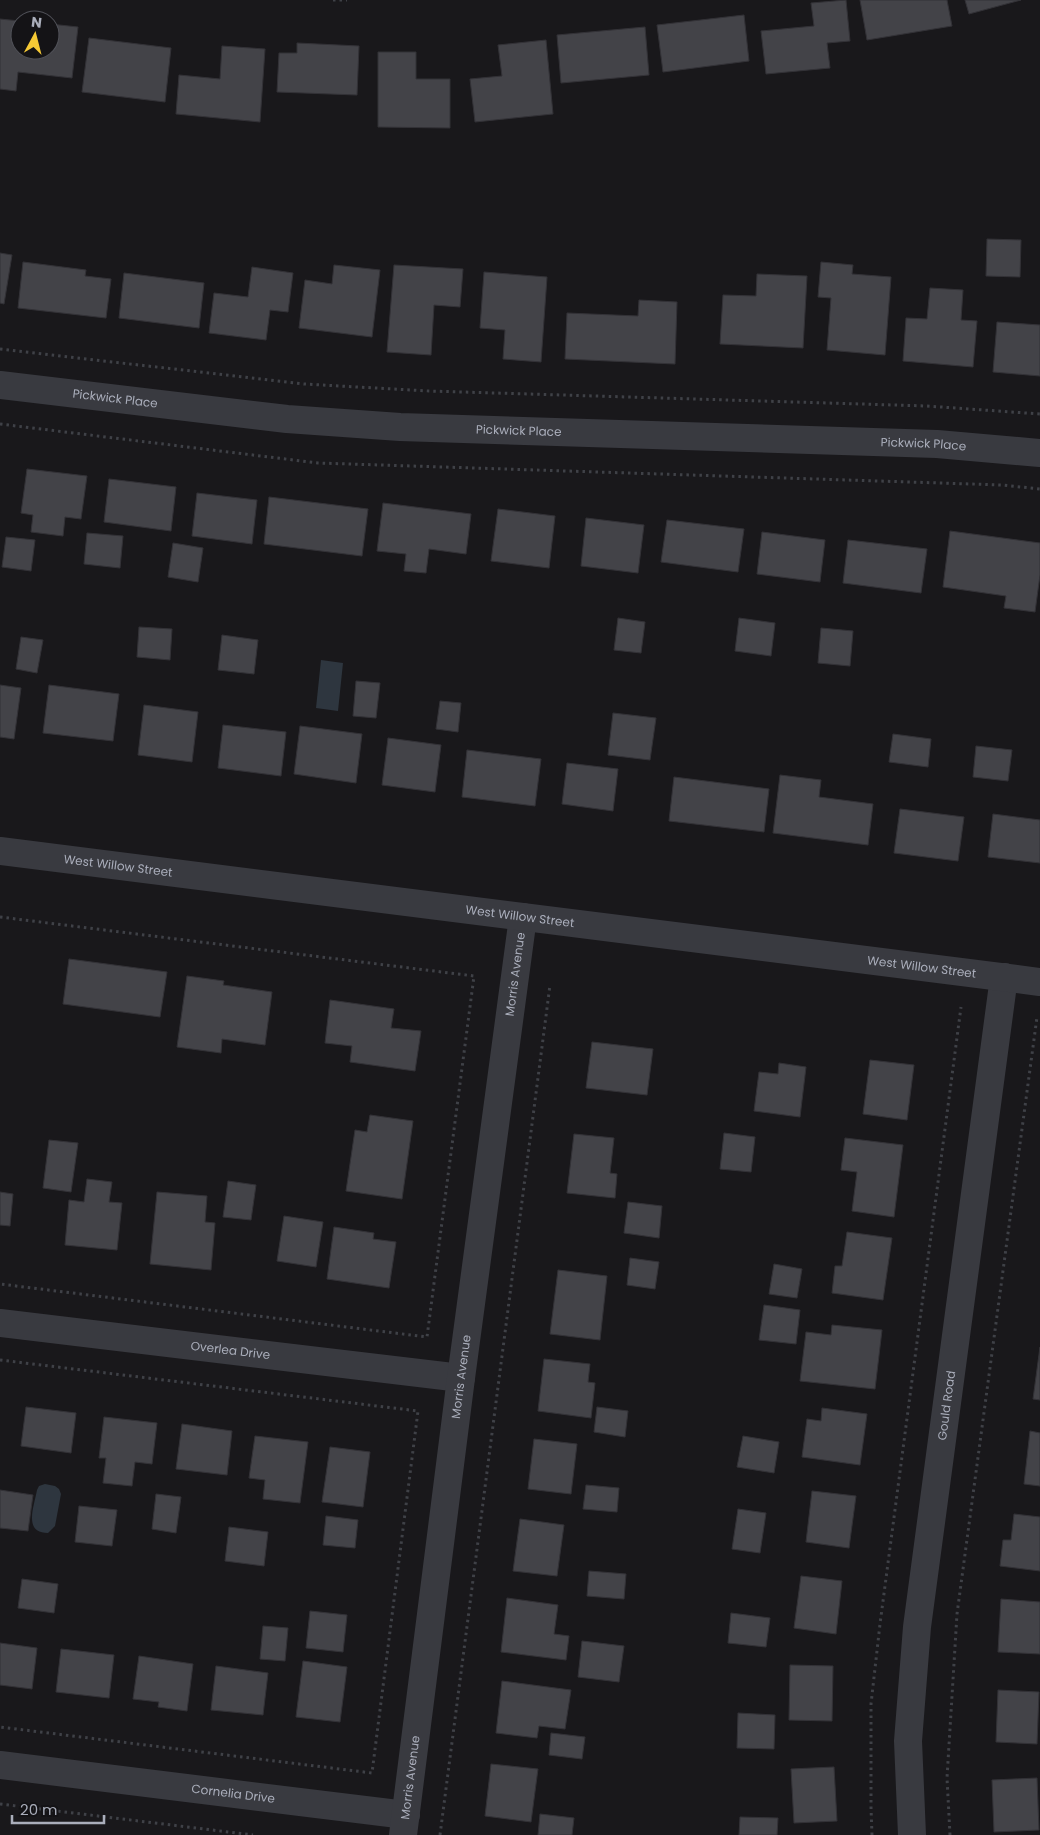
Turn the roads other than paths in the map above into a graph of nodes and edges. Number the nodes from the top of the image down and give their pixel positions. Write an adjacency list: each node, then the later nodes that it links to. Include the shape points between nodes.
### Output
1 (0, 385): 2 (street, Pickwick Place, via 287,419 400,427 936,444)
2 (1040, 453)
3 (0, 851): 4 (street, West Willow Street)
4 (523, 917): 5 (street, West Willow Street); 8 (street, Morris Avenue)
5 (1004, 977): 6 (street, West Willow Street); 11 (street, Gould Road, via 917,1627 908,1742)
6 (1040, 982)
7 (0, 1323): 8 (street, Overlea Drive)
8 (461, 1378): 10 (street, Morris Avenue)
9 (0, 1765): 10 (street, Cornelia Drive)
10 (405, 1825)
11 (912, 1835)

